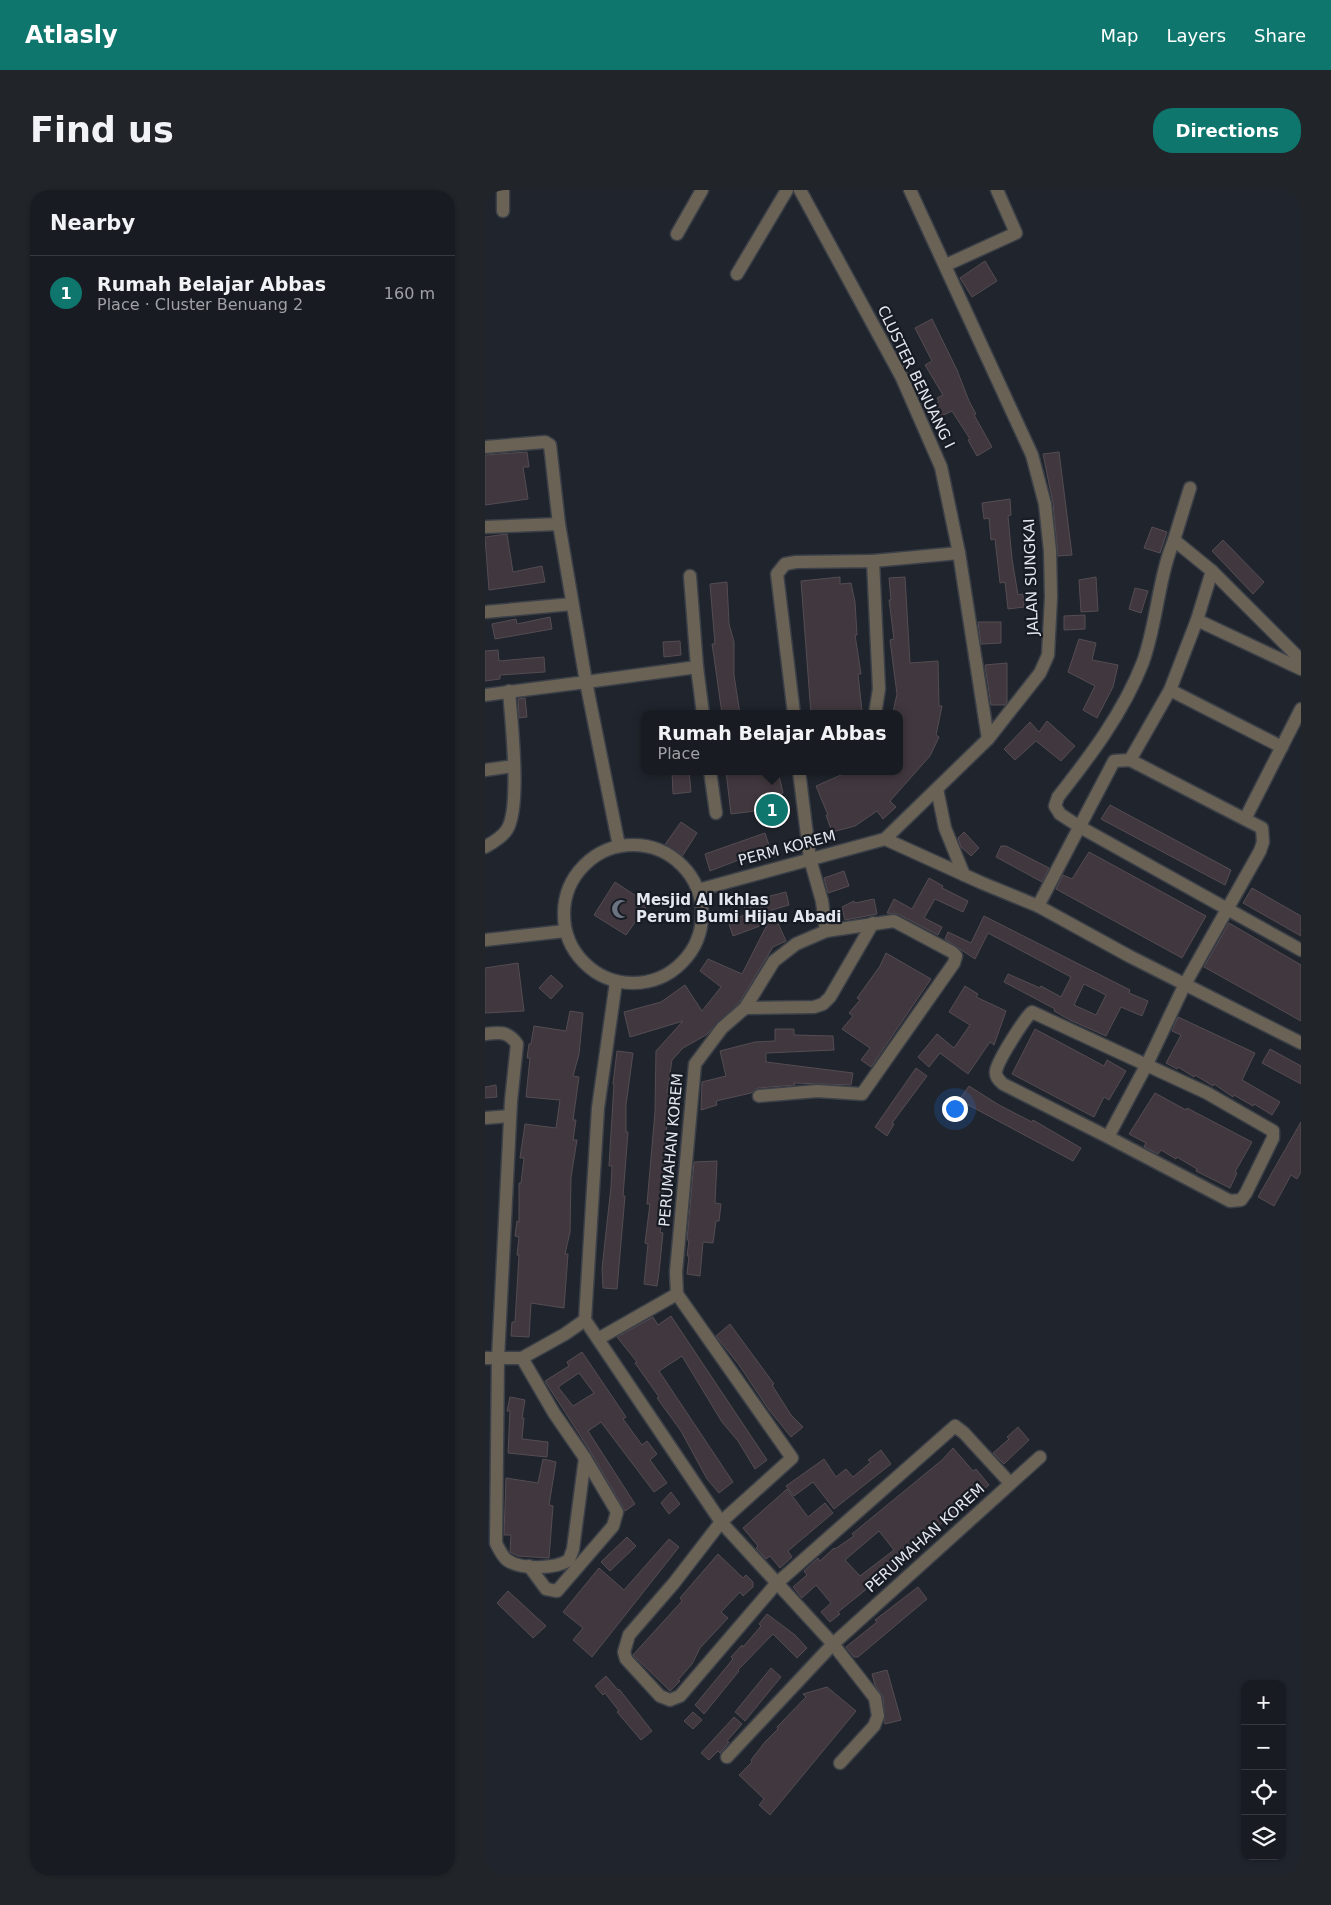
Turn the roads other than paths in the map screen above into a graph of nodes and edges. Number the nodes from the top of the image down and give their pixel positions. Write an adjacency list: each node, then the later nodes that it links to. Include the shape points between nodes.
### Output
1 (503, 190): 7 (street)
2 (702, 190): 8 (street)
3 (787, 190): 10 (street)
4 (800, 190): 16 (street, CLUSTER BENUANG I, via 901,378 941,467)
5 (910, 190): 9 (street, JALAN SUNGKAI)
6 (997, 190): 9 (street, via 1016,233)
7 (503, 210)
8 (677, 234)
9 (946, 265): 34 (street, JALAN SUNGKAI, via 1032,455 1045,504 1050,551 1048,655 1040,673)
10 (737, 274)
11 (485, 447): 13 (street, via 545,442 549,445)
12 (1190, 488): 15 (street)
13 (559, 524): 14 (street); 20 (street)
14 (485, 527)
15 (1174, 540): 18 (street); 44 (street, via 1143,662 1097,748 1057,797 1055,806 1060,814)
16 (959, 553): 17 (street); 34 (street, CLUSTER BENUANG I)
17 (873, 561): 32 (street, via 795,562 785,564 777,574); 33 (street, via 879,689)
18 (1212, 571): 22 (street); 23 (street)
19 (690, 576): 24 (street)
20 (573, 604): 21 (street); 26 (street)
21 (485, 612)
22 (1197, 620): 25 (street); 28 (street)
23 (1301, 660)
24 (697, 667): 26 (street); 31 (street)
25 (1301, 669)
26 (586, 682): 27 (street); 46 (street)
27 (509, 690): 29 (street); 37 (street)
28 (1170, 690): 35 (street); 36 (street)
29 (485, 695)
30 (1301, 709): 35 (street)
31 (702, 710)
32 (794, 710)
33 (876, 710)
34 (988, 739): 41 (street, JALAN SUNGKAI)
35 (1282, 746): 43 (street)
36 (1130, 760): 43 (street); 44 (street, via 1114,761)
37 (514, 766): 38 (street); 47 (street, via 512,818 507,831)
38 (485, 770)
39 (711, 775): 42 (street)
40 (802, 775): 48 (street)
41 (937, 788): 45 (street, JALAN SUNGKAI); 49 (street, via 945,828)
42 (716, 813)
43 (1245, 819): 52 (street, via 1262,828 1263,842)
44 (1080, 826): 51 (street); 52 (street)
45 (885, 838): 48 (street, PERM KOREM); 49 (street)
46 (619, 846): 50 (street, via 643,845 666,853 685,869); 54 (street, via 598,854 581,868 569,887 563,909)
47 (485, 847)
48 (810, 859): 50 (street, PERM KOREM); 55 (street)
49 (963, 875): 51 (street)
50 (698, 890): 58 (street, via 702,914 697,939 685,960 665,976 641,984)
51 (1038, 906): 59 (street)
52 (1226, 908): 57 (street); 59 (street)
53 (873, 923): 55 (street, PERUMAHAN KOREM); 60 (street, via 831,997 823,1004 815,1008); 64 (street, PERUMAHAN KOREM, via 894,921 952,952 956,956 954,963 862,1094 817,1090)
54 (565, 931): 56 (street); 58 (street, via 576,954 593,972)
55 (827, 931): 60 (street, PERUMAHAN KOREM, via 783,952)
56 (485, 940)
57 (1301, 950)
58 (616, 982): 69 (street, via 598,1108)
59 (1185, 984): 62 (street); 63 (street)
60 (745, 1008): 68 (street, PERUMAHAN KOREM, via 722,1028 695,1064 676,1272)
61 (485, 1034): 65 (street, via 505,1033 517,1044)
62 (1301, 1044)
63 (1147, 1064): 67 (street); 67 (street, via 1032,1012 996,1071 1003,1084); 67 (street, via 1207,1093 1273,1131 1273,1138 1246,1193 1236,1202 1224,1198)
64 (759, 1096)
65 (510, 1116): 66 (street); 71 (street)
66 (485, 1118)
67 (1108, 1137)
68 (677, 1294): 70 (street); 76 (street, via 792,1458)
69 (585, 1320): 70 (street); 72 (street)
70 (598, 1339): 76 (street)
71 (491, 1358): 72 (street); 78 (street, via 496,1543 509,1561)
72 (522, 1358): 74 (street)
73 (1040, 1457): 75 (street, PERUMAHAN KOREM)
74 (585, 1458): 77 (street, via 573,1549); 77 (street, via 617,1512 613,1526)
75 (1010, 1483): 79 (street, via 955,1426); 80 (street, PERUMAHAN KOREM)
76 (721, 1522): 79 (street); 79 (street, via 629,1635 624,1652 626,1660 661,1696 674,1700)
77 (574, 1564): 78 (street); 78 (street, via 561,1588 553,1592 546,1589)
78 (529, 1566)
79 (776, 1584): 80 (street)
80 (833, 1644): 81 (street, PERUMAHAN KOREM); 82 (street, via 871,1691 877,1707 875,1726)
81 (727, 1757)
82 (840, 1763)

